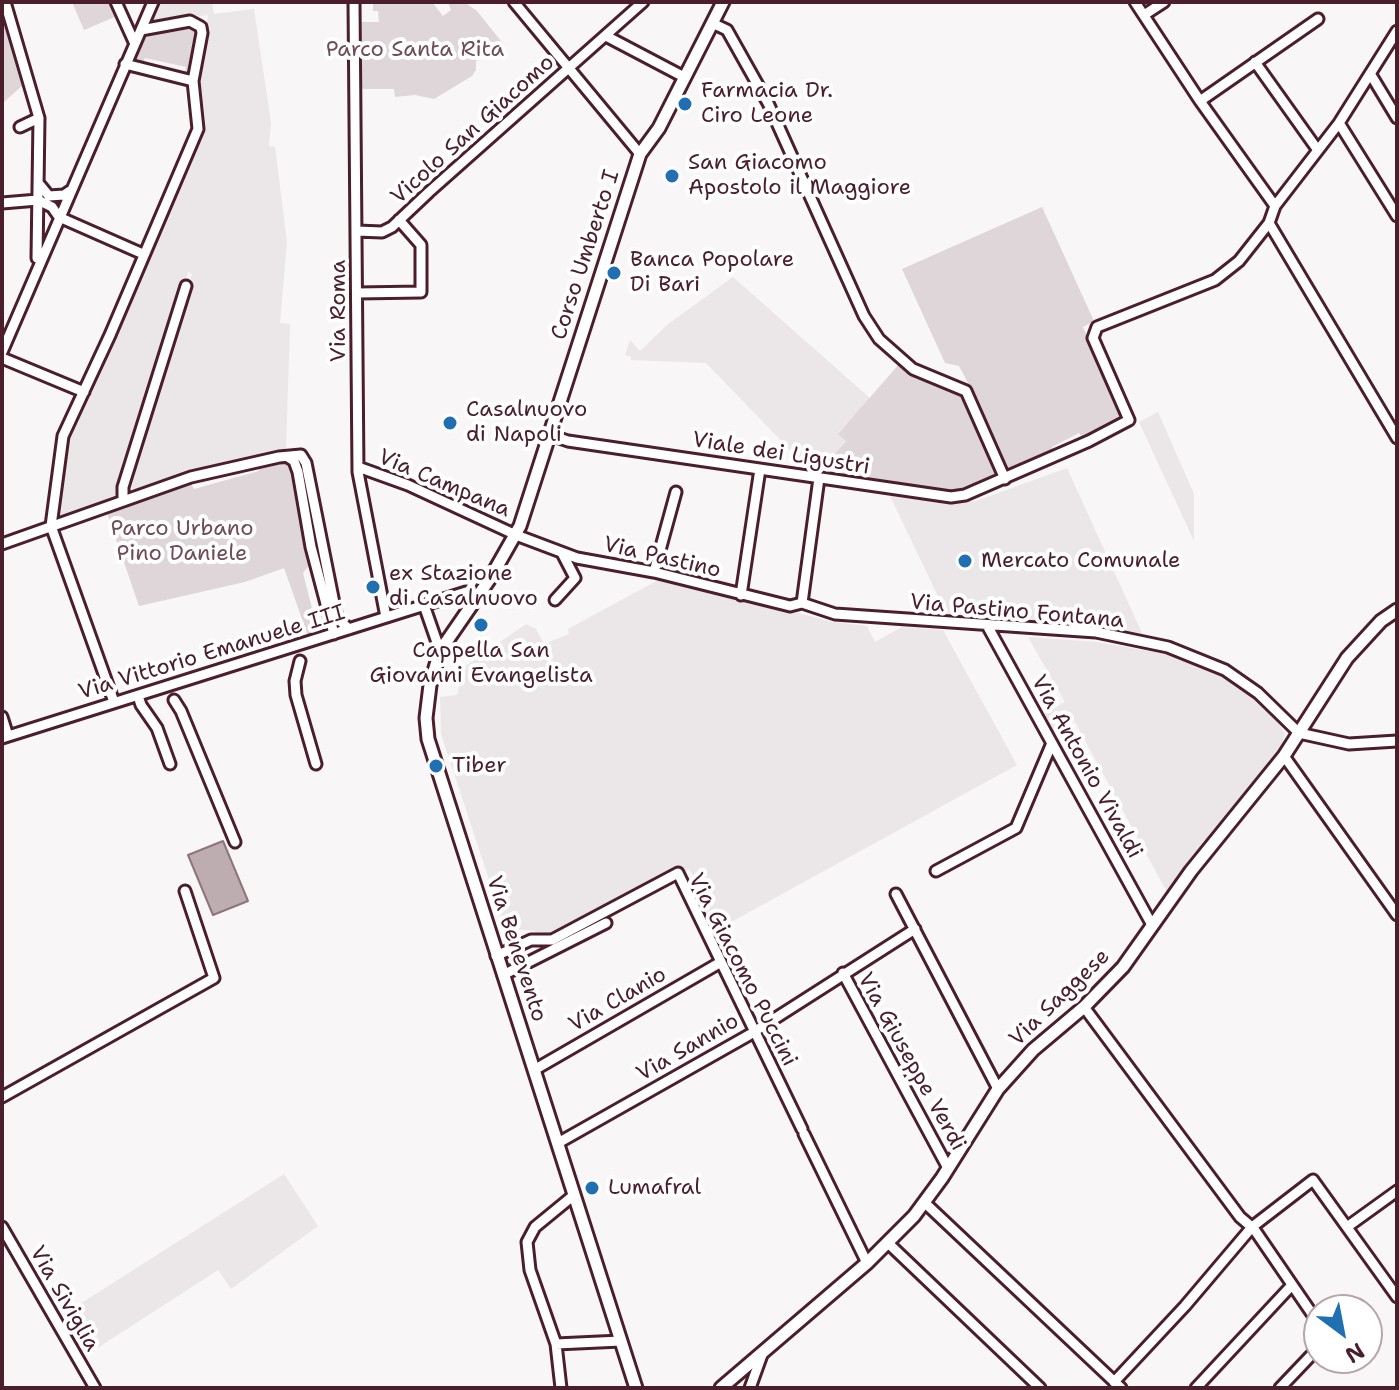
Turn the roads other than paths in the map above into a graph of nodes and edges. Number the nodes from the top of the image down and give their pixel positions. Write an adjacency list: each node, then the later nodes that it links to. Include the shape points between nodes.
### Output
1 (5, 2): 24 (street)
2 (116, 2): 16 (street)
3 (153, 2): 13 (street)
4 (354, 2): 40 (street, Via Roma)
5 (514, 2): 19 (street)
6 (643, 2): 15 (street, Vicolo San Giacomo)
7 (723, 2): 12 (main road, Corso Umberto I)
8 (1135, 2): 10 (street)
9 (1164, 2): 10 (street)
10 (1144, 15): 23 (street)
11 (1318, 19): 17 (street)
12 (712, 23): 21 (main road, Corso Umberto I); 55 (street, via 727,30 768,103 864,316 879,339 913,369 966,391)
13 (141, 30): 16 (street); 22 (street, via 199,24)
14 (1397, 31): 20 (street)
15 (606, 36): 19 (street, Vicolo San Giacomo); 21 (street)
16 (135, 44): 18 (street)
17 (1255, 62): 23 (street); 28 (street)
18 (125, 64): 22 (street); 31 (street)
19 (569, 69): 29 (street); 37 (street, Vicolo San Giacomo)
20 (1371, 75): 25 (street); 26 (street)
21 (684, 77): 29 (main road, Corso Umberto I)
22 (193, 81): 42 (street, via 198,129)
23 (1200, 101): 34 (street)
24 (39, 118): 27 (street); 30 (street)
25 (1397, 118)
26 (1339, 123): 28 (street); 35 (street)
27 (20, 127)
28 (1317, 149): 34 (street)
29 (640, 154): 49 (main road, Corso Umberto I)
30 (38, 182): 31 (street, via 49,196); 32 (street)
31 (70, 191): 36 (street)
32 (38, 200): 33 (street); 36 (street); 39 (street)
33 (2, 203)
34 (1275, 206): 38 (street)
35 (1397, 216)
36 (59, 217): 41 (street); 42 (street)
37 (399, 220): 40 (street, Vicolo San Giacomo, via 387,231); 45 (street, via 421,245 421,292)
38 (1269, 223): 50 (street); 55 (street, Viale dei Ligustri, via 1239,261 1215,280 1097,327 1093,338 1129,420)
39 (38, 228): 41 (street); 43 (street)
40 (357, 231): 45 (street, Via Roma)
41 (52, 232): 43 (street)
42 (143, 254): 48 (street)
43 (37, 265): 46 (street)
44 (186, 286): 57 (street)
45 (357, 293): 52 (street, Via Roma)
46 (2, 352)
47 (2, 358): 48 (street)
48 (84, 392): 58 (street, via 63,436)
49 (550, 435): 53 (street, Viale dei Ligustri); 59 (main road, Corso Umberto I)
50 (1397, 438)
51 (288, 457): 57 (street, via 191,477); 71 (street, via 301,455 306,463 337,618); 72 (street, via 298,472)
52 (358, 467): 59 (street, Via Campana); 69 (street, Via Roma)
53 (760, 469): 54 (street, Viale dei Ligustri); 64 (street)
54 (819, 478): 55 (street, Viale dei Ligustri, via 951,497); 66 (street)
55 (1005, 479)
56 (676, 492): 62 (street)
57 (123, 501): 58 (street)
58 (51, 526): 60 (street); 77 (street)
59 (516, 535): 61 (street, Via Pastino); 63 (main road, Via Benevento)
60 (2, 544)
61 (562, 553): 62 (street, Via Pastino); 65 (street, via 575,578)
62 (654, 572): 64 (street, Via Pastino)
63 (479, 595): 67 (street, Via Vittorio Emanuele III, via 466,592); 73 (main road, Via Benevento)
64 (741, 595): 66 (street, Via Pastino, via 790,606)
65 (555, 600)
66 (802, 603): 70 (street, Via Pastino Fontana, via 835,614)
67 (424, 605): 69 (street, Via Vittorio Emanuele III); 73 (street)
68 (1397, 610): 79 (main road, Via Saggese, via 1347,658)
69 (386, 617): 71 (street, Via Vittorio Emanuele III)
70 (988, 627): 79 (street, Via Pastino Fontana, via 1096,632 1168,647 1225,670); 82 (street, Via Antonio Vivaldi)
71 (349, 629): 72 (street, Via Vittorio Emanuele III)
72 (334, 634): 75 (street, Via Vittorio Emanuele III)
73 (440, 651): 94 (main road, Via Benevento, via 428,701 428,739)
74 (300, 661): 85 (street, via 296,695)
75 (138, 696): 77 (street, Via Vittorio Emanuele III); 84 (street)
76 (174, 700): 86 (street)
77 (114, 702): 80 (street, Via Vittorio Emanuele III)
78 (2, 717): 80 (street)
79 (1299, 733): 81 (street, via 1349,744); 83 (main road, Via Saggese)
80 (5, 737)
81 (1397, 741)
82 (1052, 743): 87 (street, via 1016,828); 92 (street, Via Antonio Vivaldi)
83 (1284, 756): 90 (street); 92 (main road, Via Saggese)
84 (170, 764)
85 (316, 764)
86 (235, 842)
87 (936, 871)
88 (185, 891): 102 (street, via 214,978)
89 (896, 894): 93 (street)
90 (1397, 915)
91 (606, 923): 97 (street)
92 (1152, 925): 98 (main road, Via Saggese, via 1123,967)
93 (915, 929): 96 (street, Via Sannio); 101 (street)
94 (496, 956): 95 (street, Via Giacomo Puccini, via 531,940 552,940 678,873); 97 (main road, Via Benevento)
95 (721, 962): 99 (street, Via Giacomo Puccini); 100 (street, Via Clanio)
96 (843, 973): 99 (street, Via Sannio); 104 (street, Via Giuseppe Verdi)
97 (503, 975): 100 (main road, Via Benevento)
98 (1084, 1007): 101 (main road, Via Saggese, via 1033,1050); 109 (street)
99 (755, 1031): 103 (street, Via Sannio); 112 (street, Via Giacomo Puccini)
100 (534, 1070): 103 (main road, Via Benevento)
101 (998, 1089): 104 (main road, Via Saggese)
102 (2, 1097)
103 (558, 1143): 106 (main road, Via Benevento)
104 (948, 1168): 107 (main road, Via Saggese)
105 (1397, 1191): 110 (street)
106 (574, 1195): 116 (main road, Via Benevento); 117 (street, via 535,1227 527,1242 530,1270)
107 (924, 1202): 111 (main road, Via Saggese); 120 (street)
108 (2, 1227): 121 (street, Via Siviglia)
109 (1252, 1227): 110 (street, via 1313,1180); 113 (street); 120 (street)
110 (1347, 1227): 114 (street)
111 (888, 1243): 112 (main road, Via Saggese); 126 (street)
112 (867, 1263): 118 (main road, Via Saggese)
113 (1292, 1285): 115 (street); 127 (street)
114 (1397, 1297)
115 (1303, 1301)
116 (621, 1341): 117 (street); 123 (main road, Via Benevento)
117 (556, 1344): 122 (street)
118 (763, 1352): 124 (main road, Via Saggese); 125 (street)
119 (1303, 1364): 128 (street)
120 (1118, 1385)
121 (95, 1388)
122 (561, 1388)
123 (636, 1388)
124 (721, 1388)
125 (750, 1388)
126 (1040, 1388)
127 (1196, 1388)
128 (1280, 1388)

